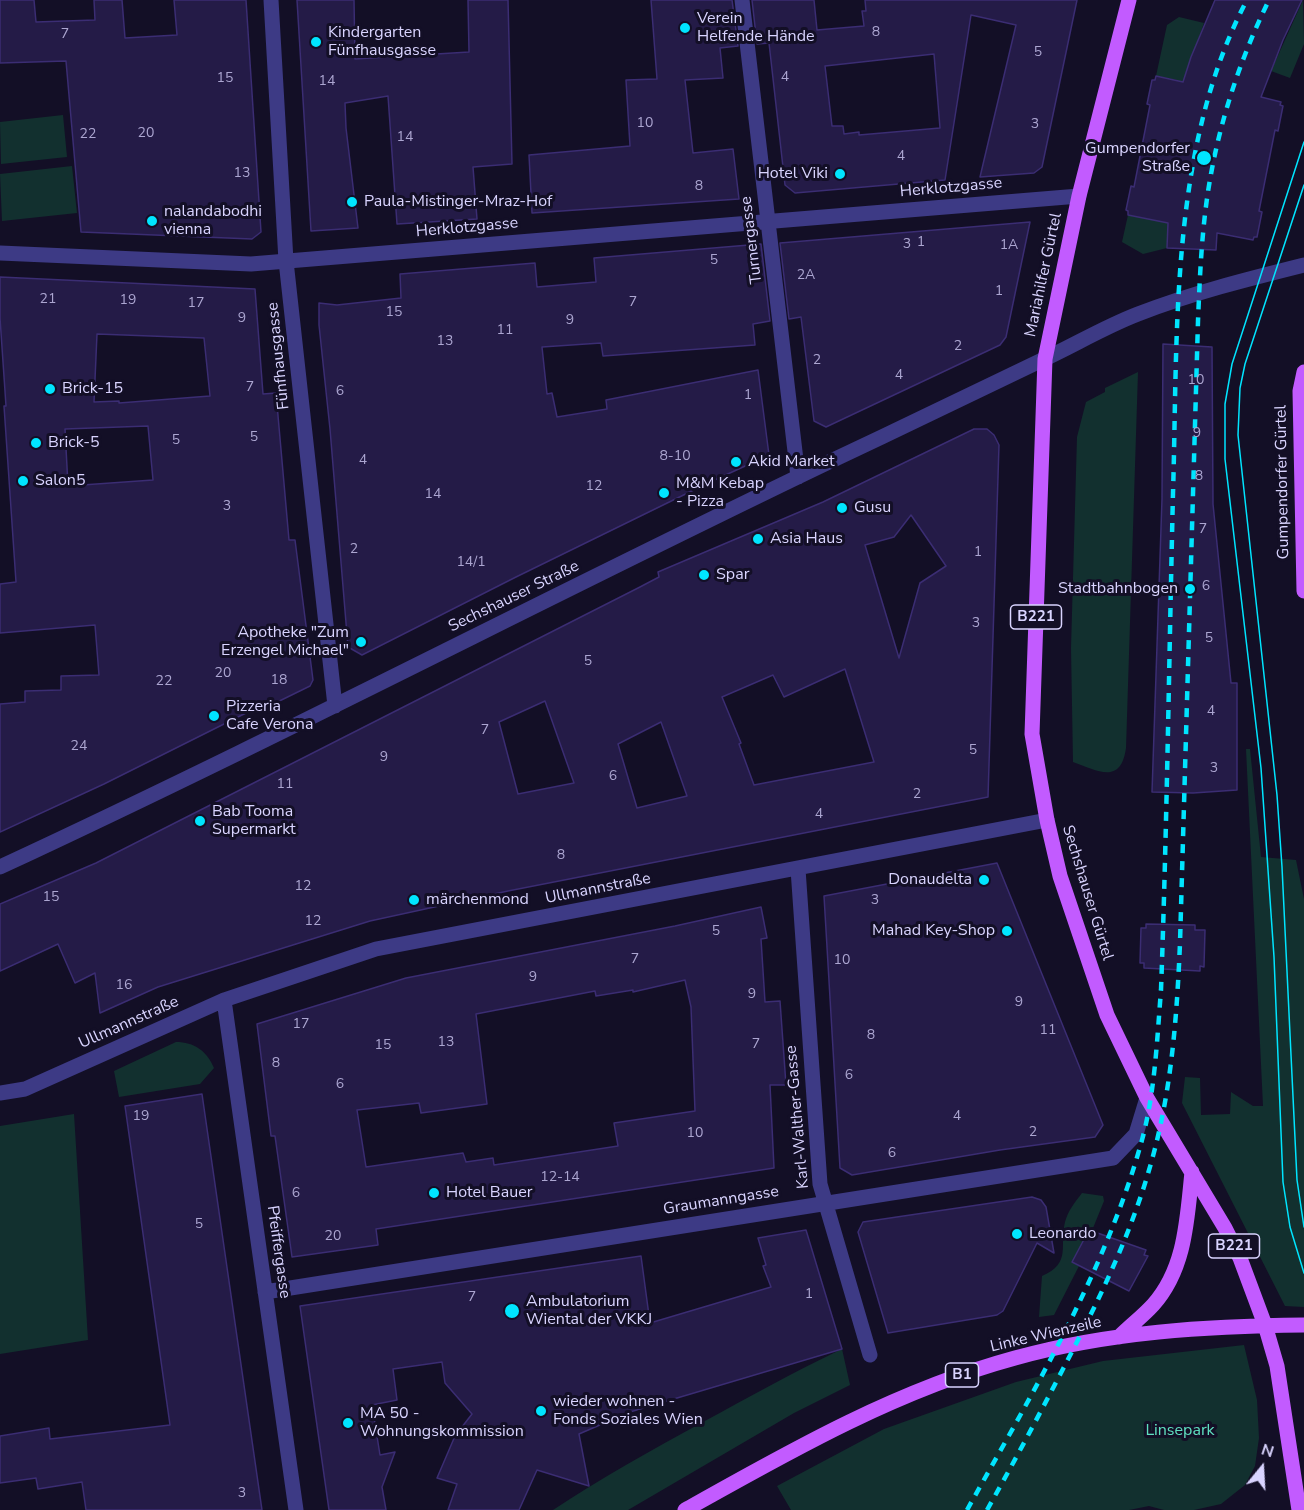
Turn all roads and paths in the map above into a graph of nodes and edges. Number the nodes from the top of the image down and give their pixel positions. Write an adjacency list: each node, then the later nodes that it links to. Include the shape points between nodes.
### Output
1 (271, 0): 7 (street, Fünfhausgasse)
2 (742, 0): 5 (street, Turnergasse)
3 (1128, 0): 4 (main road, Mariahilfer Gürtel / B221)
4 (1079, 196): 5 (street, Herklotzgasse); 9 (main road, Mariahilfer Gürtel / B221)
5 (767, 221): 7 (street, Herklotzgasse); 11 (street, Turnergasse)
6 (0, 253): 7 (street, Herklotzgasse, via 251,264)
7 (286, 261): 13 (street, Fünfhausgasse)
8 (1304, 265): 9 (street, Mariahilfer Gürtel, via 1232,283 1141,313)
9 (1045, 359): 11 (street, Sechshauser Straße); 14 (main road, Sechshauser Gürtel / B221, via 1032,734)
10 (1304, 372): 12 (main road, Gumpendorfer Gürtel, via 1300,402)
11 (798, 477): 13 (street, Sechshauser Straße)
12 (1304, 591)
13 (335, 706): 15 (street, Sechshauser Straße)
14 (1047, 820): 16 (street, Ullmannstraße); 19 (main road, Sechshauser Gürtel / B221, via 1060,876 1107,1015)
15 (0, 867)
16 (798, 869): 17 (street, Ullmannstraße, via 376,949); 21 (street, Karl-Walther-Gasse, via 820,1184)
17 (224, 1000): 18 (street, Ullmannstraße, via 26,1089); 22 (street, Pfeiffergasse)
18 (0, 1093)
19 (1147, 1098): 20 (main road, Sechshauser Gürtel / B221); 21 (street, Graumanngasse, via 1136,1134 1113,1158)
20 (1192, 1172): 23 (main road, Sechshauser Gürtel / B221, via 1240,1258); 25 (main road, via 1185,1231 1171,1280)
21 (825, 1203): 22 (street, Graumanngasse); 26 (street, Karl-Walther-Gasse)
22 (265, 1292): 29 (street, Pfeiffergasse)
23 (1265, 1325): 24 (main road, Linke Wienzeile / B1); 25 (main road, Linke Wienzeile / B1); 28 (main road, B221)
24 (1304, 1325)
25 (1119, 1337): 30 (main road, Linke Wienzeile / B1, via 1014,1358 905,1397 790,1451)
26 (870, 1355)
27 (1304, 1456): 28 (main road)
28 (1293, 1469): 31 (main road, B221)
29 (296, 1510)
30 (685, 1510)
31 (1299, 1510)

